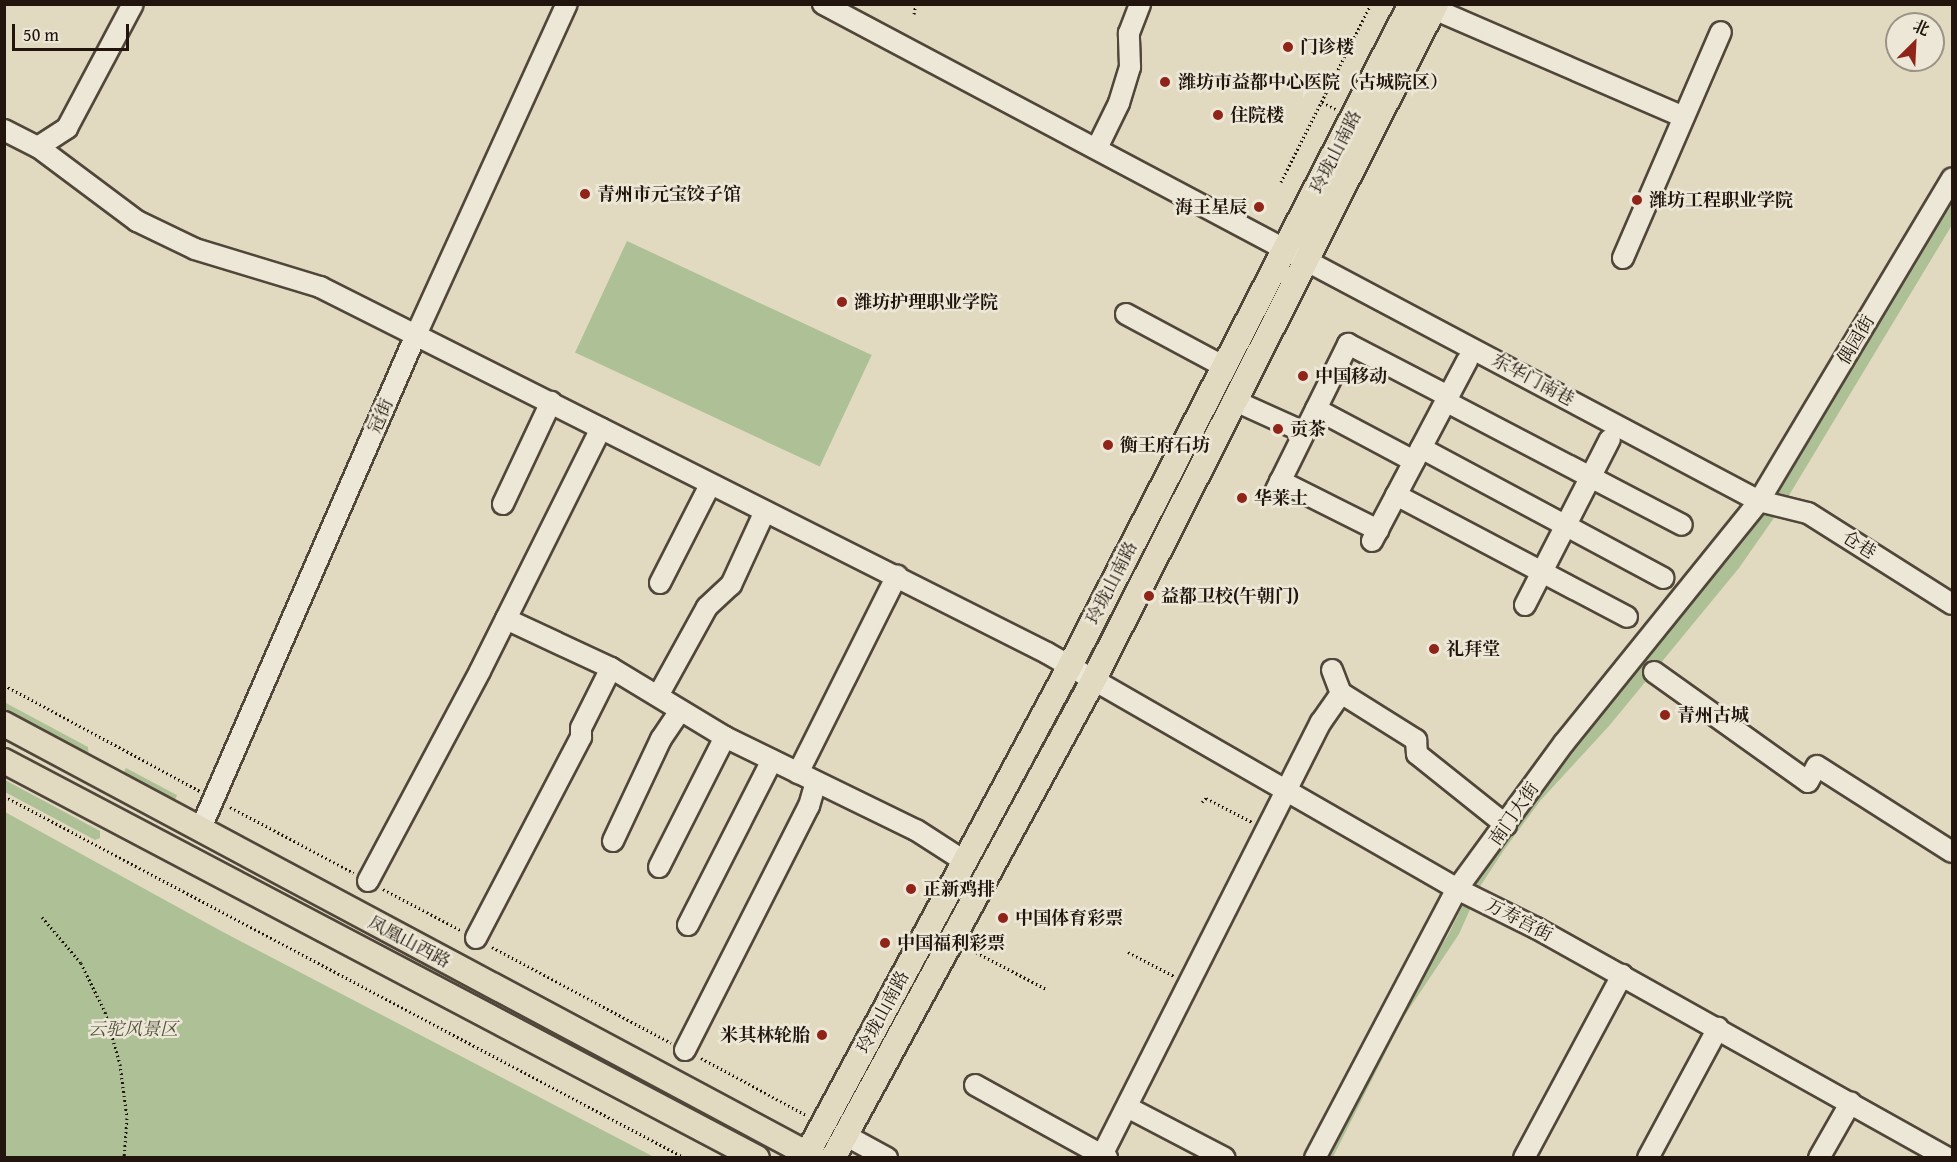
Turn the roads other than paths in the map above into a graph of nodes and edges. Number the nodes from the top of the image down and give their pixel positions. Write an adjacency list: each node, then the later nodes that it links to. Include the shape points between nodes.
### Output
1 (133, 4): 9 (street, via 67,128)
2 (823, 4): 10 (street, 东华门南巷)
3 (1140, 4): 10 (street, via 1129,33 1130,68 1119,103)
4 (566, 5): 15 (street, 冠街)
5 (1427, 6): 7 (street); 12 (main road, 玲珑山南路)
6 (1721, 33): 7 (street)
7 (1684, 117): 13 (street)
8 (4, 130): 9 (street, 万寿宫街)
9 (38, 147): 15 (street, 万寿宫街, via 137,221 195,249 320,287)
10 (1096, 148): 12 (street, 东华门南巷)
11 (1953, 178): 29 (street, 偶园街)
12 (1296, 253): 17 (main road, 玲珑山南路); 19 (main road, 玲珑山南路); 29 (street, 东华门南巷)
13 (1623, 258)
14 (1126, 314): 17 (street)
15 (415, 337): 20 (street, 万寿宫街); 58 (street, 冠街)
16 (1467, 361): 18 (street)
17 (1223, 366): 42 (main road, 玲珑山南路)
18 (1447, 399): 21 (street, via 1348,344); 25 (street); 26 (street)
19 (1233, 400): 23 (street); 46 (main road, 玲珑山南路)
20 (551, 402): 22 (street, 万寿宫街); 30 (street)
21 (1316, 409): 23 (street); 25 (street)
22 (601, 428): 27 (street, 万寿宫街); 41 (street)
23 (1304, 432): 28 (street, via 1278,486 1375,536)
24 (1610, 439): 26 (street)
25 (1417, 454): 28 (street); 33 (street)
26 (1591, 476): 32 (street); 33 (street)
27 (710, 485): 31 (street, 万寿宫街); 37 (street)
28 (1396, 495): 34 (street)
29 (1760, 501): 38 (street, 仓巷, via 1808,513); 57 (street, 南门大街, via 1564,743)
30 (503, 504)
31 (765, 511): 35 (street, 万寿宫街); 48 (street, via 731,585 707,607)
32 (1682, 525)
33 (1566, 526): 34 (street); 36 (street)
34 (1543, 572): 39 (street); 40 (street)
35 (897, 575): 42 (street, 万寿宫街); 54 (street)
36 (1662, 578)
37 (660, 583)
38 (1953, 604)
39 (1525, 605)
40 (1627, 617)
41 (506, 619): 43 (street); 63 (street)
42 (1070, 666): 46 (street, 万寿宫街); 61 (main road, 玲珑山南路)
43 (611, 668): 48 (street); 66 (street, via 581,728 581,737)
44 (1332, 670): 47 (street)
45 (1654, 672): 60 (street, via 1808,782 1817,766)
46 (1094, 679): 56 (street, 万寿宫街); 73 (main road, 玲珑山南路)
47 (1341, 693): 56 (street); 57 (street, via 1416,740 1418,754)
48 (659, 694): 49 (street)
49 (680, 711): 51 (street); 59 (street, via 662,739)
50 (4, 724): 58 (main road, 凤凰山西路)
51 (725, 737): 52 (street); 62 (street)
52 (772, 760): 54 (street); 65 (street)
53 (4, 761): 76 (main road, 凤凰山西路)
54 (798, 773): 55 (street)
55 (816, 783): 61 (street, via 915,830); 69 (street, via 809,806)
56 (1286, 790): 64 (street, 万寿宫街); 72 (street)
57 (1506, 825): 64 (street, 南门大街)
58 (200, 830): 74 (main road, 凤凰山西路)
59 (613, 841)
60 (1953, 852)
61 (964, 861): 74 (main road, 玲珑山南路)
62 (659, 867)
63 (368, 881)
64 (1457, 890): 67 (street, 万寿宫街); 80 (street, 南门大街)
65 (688, 925)
66 (476, 938)
67 (1622, 975): 68 (street, 万寿宫街); 81 (street)
68 (1718, 1028): 71 (street, 万寿宫街); 82 (street)
69 (685, 1050)
70 (975, 1086): 75 (street)
71 (1851, 1102): 83 (street); 84 (street, 万寿宫街)
72 (1127, 1107): 75 (street); 79 (street)
73 (845, 1135): 77 (main road, 玲珑山南路); 78 (street)
74 (809, 1156)
75 (1105, 1156)
76 (758, 1158)
77 (833, 1158)
78 (887, 1158)
79 (1225, 1158)
80 (1315, 1158)
81 (1524, 1158)
82 (1648, 1158)
83 (1819, 1158)
84 (1947, 1158)

